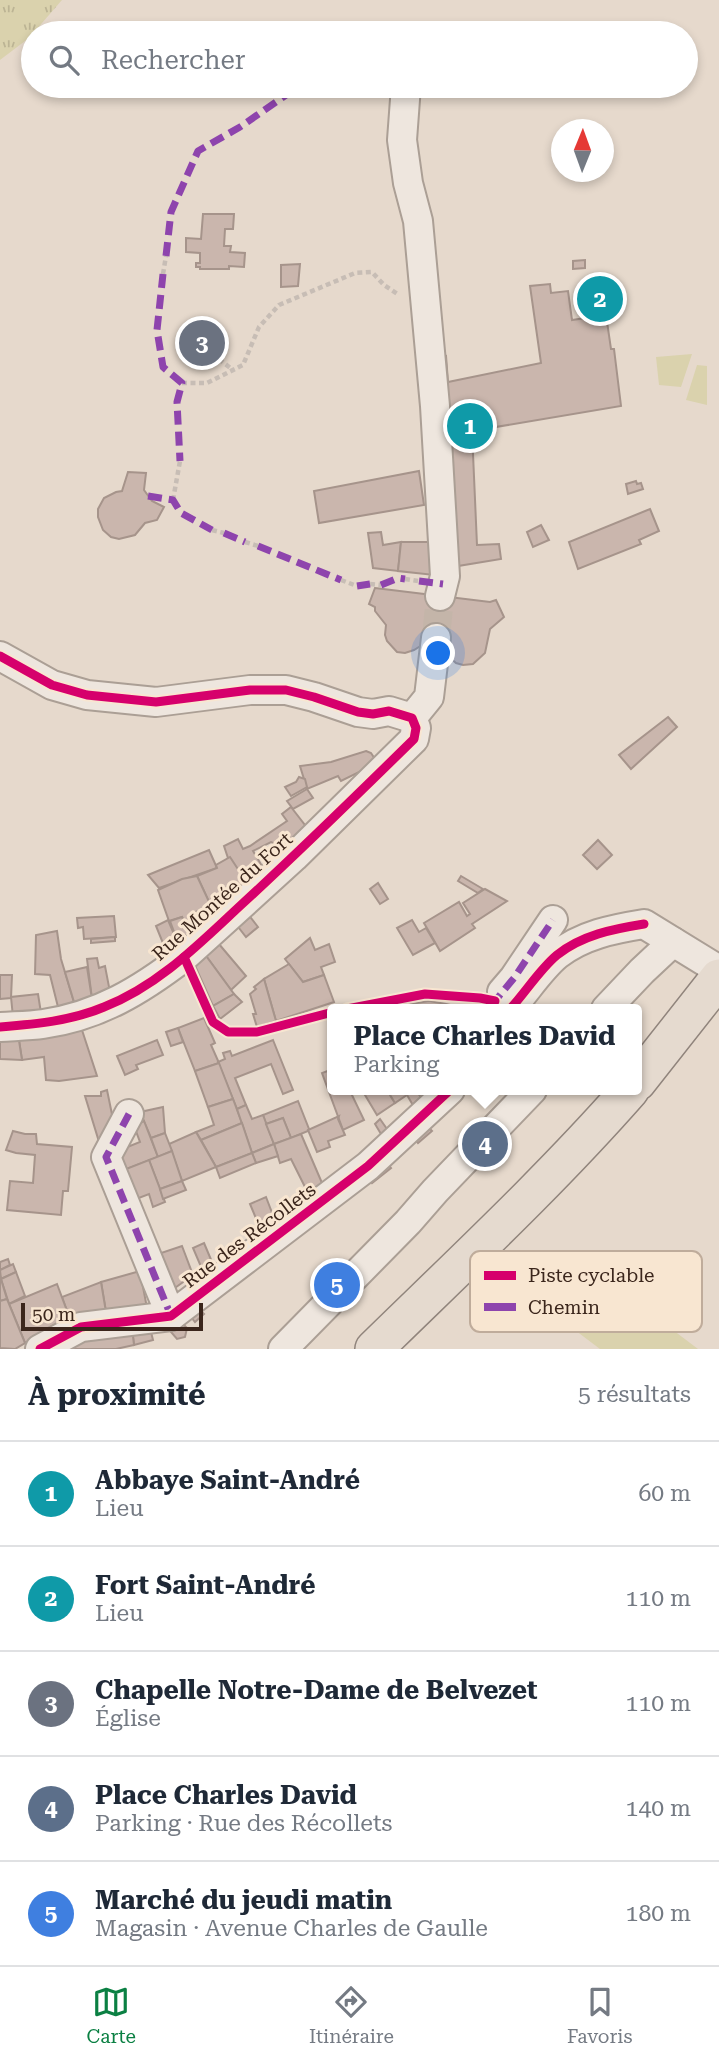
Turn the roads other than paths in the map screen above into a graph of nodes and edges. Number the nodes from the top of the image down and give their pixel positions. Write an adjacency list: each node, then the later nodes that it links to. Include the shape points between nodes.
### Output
1 (405, 98): 2 (street, via 402,140 418,221 445,576)
2 (429, 588)
3 (436, 638): 5 (street, via 429,697)
4 (0, 656): 5 (street, via 52,685 87,695 156,702 286,690 358,712 389,711)
5 (412, 718): 13 (street, Rue Montée du Fort, via 414,739 284,866 167,970 141,989 76,1017)
6 (553, 920): 10 (street)
7 (673, 942): 8 (street); 11 (street, via 644,924 591,936 555,957); 12 (street)
8 (719, 971)
9 (719, 978): 14 (main road)
10 (494, 1004)
11 (514, 1004)
12 (611, 1004)
13 (0, 1027)
14 (642, 1076)
15 (445, 1095): 21 (street, Rue des Récollets, via 368,1167)
16 (528, 1095): 23 (street)
17 (626, 1095): 19 (main road)
18 (129, 1114): 21 (street, via 106,1157)
19 (474, 1251)
20 (470, 1255): 24 (main road)
21 (171, 1316): 22 (street, via 81,1327)
22 (40, 1349)
23 (283, 1349)
24 (374, 1349)

